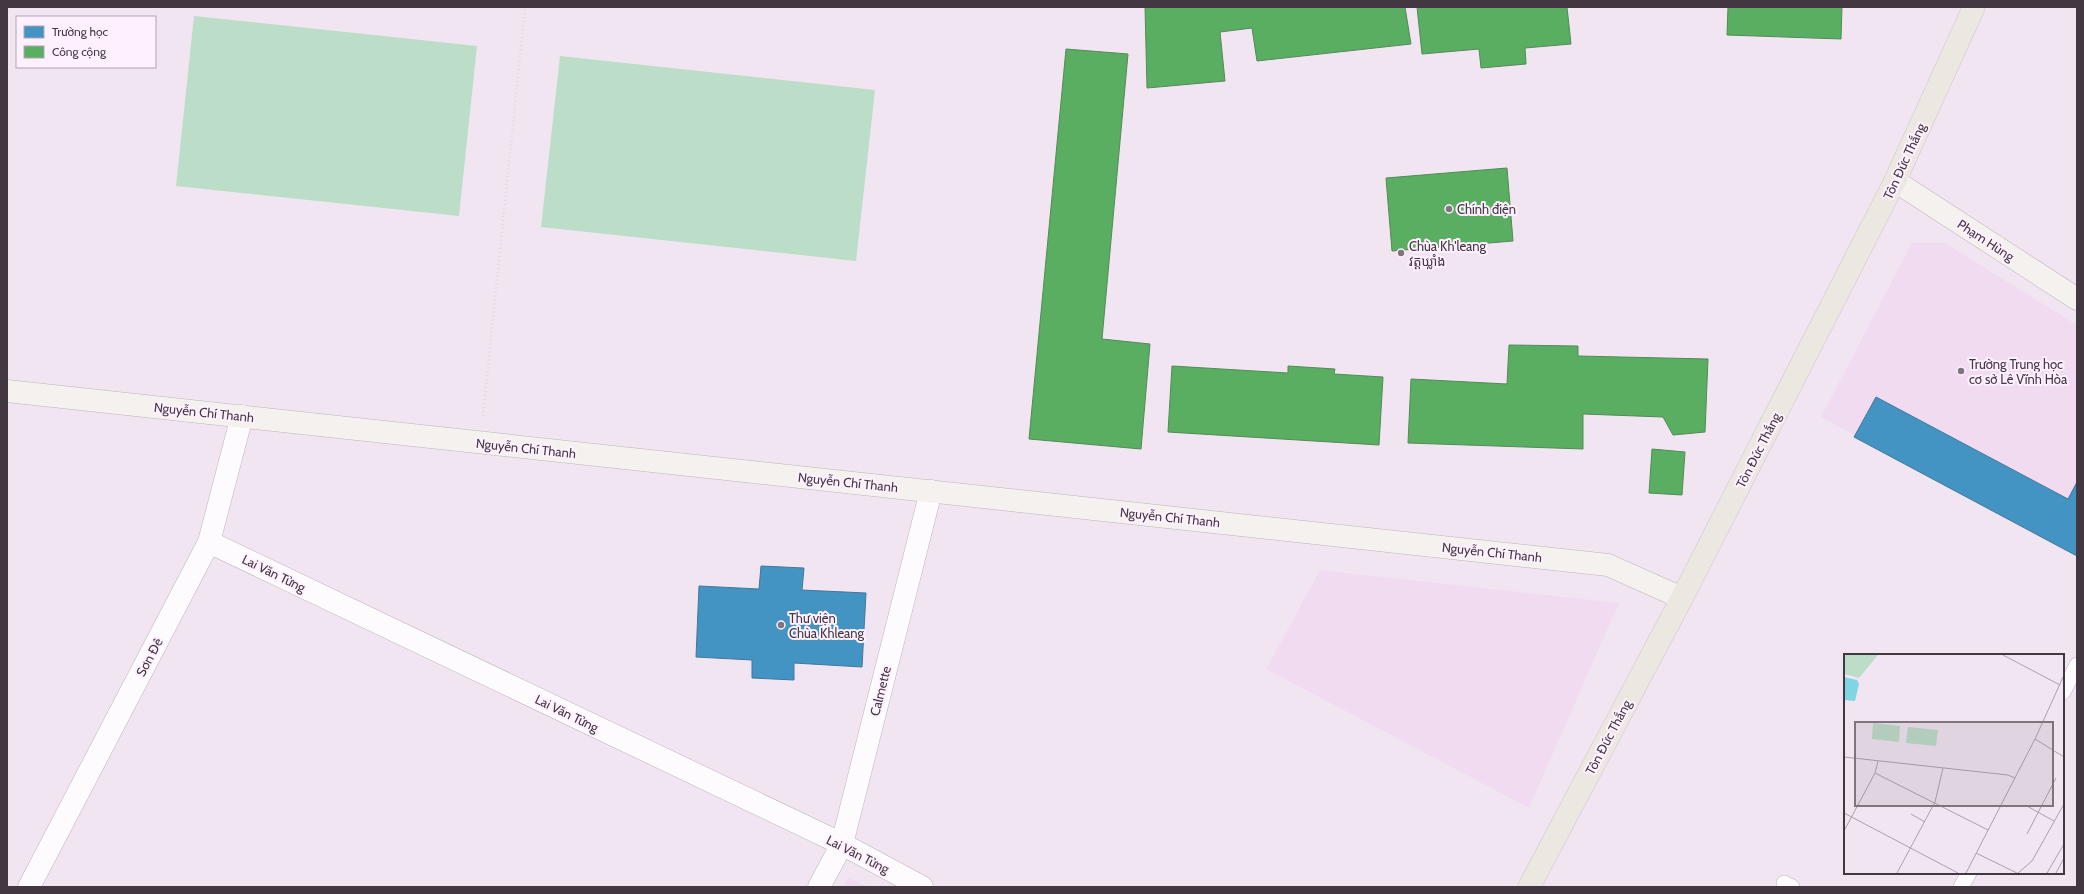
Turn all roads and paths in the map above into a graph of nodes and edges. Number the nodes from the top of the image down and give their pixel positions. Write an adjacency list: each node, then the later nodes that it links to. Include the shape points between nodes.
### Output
1 (525, 7): 7 (path)
2 (1974, 7): 3 (main road, Tôn Đức Thắng)
3 (1895, 181): 4 (main road, Phạm Hùng); 10 (main road, Tôn Đức Thắng)
4 (2077, 299)
5 (7, 391): 6 (main road, Nguyễn Chí Thanh)
6 (242, 416): 7 (main road, Nguyễn Chí Thanh); 9 (street, Sơn Đê)
7 (480, 443): 8 (main road, Nguyễn Chí Thanh)
8 (931, 491): 10 (main road, Nguyễn Chí Thanh, via 1608,565); 13 (street, Calmette)
9 (209, 542): 13 (street, Lai Văn Tửng); 15 (street, Sơn Đê)
10 (1682, 598): 18 (main road, Tôn Đức Thắng)
11 (2077, 666): 12 (lane)
12 (2064, 690)
13 (842, 844): 16 (street, Calmette); 17 (street, Lai Văn Tửng)
14 (1968, 874): 19 (lane)
15 (29, 887)
16 (819, 887)
17 (922, 887)
18 (1529, 887)
19 (1962, 887)

